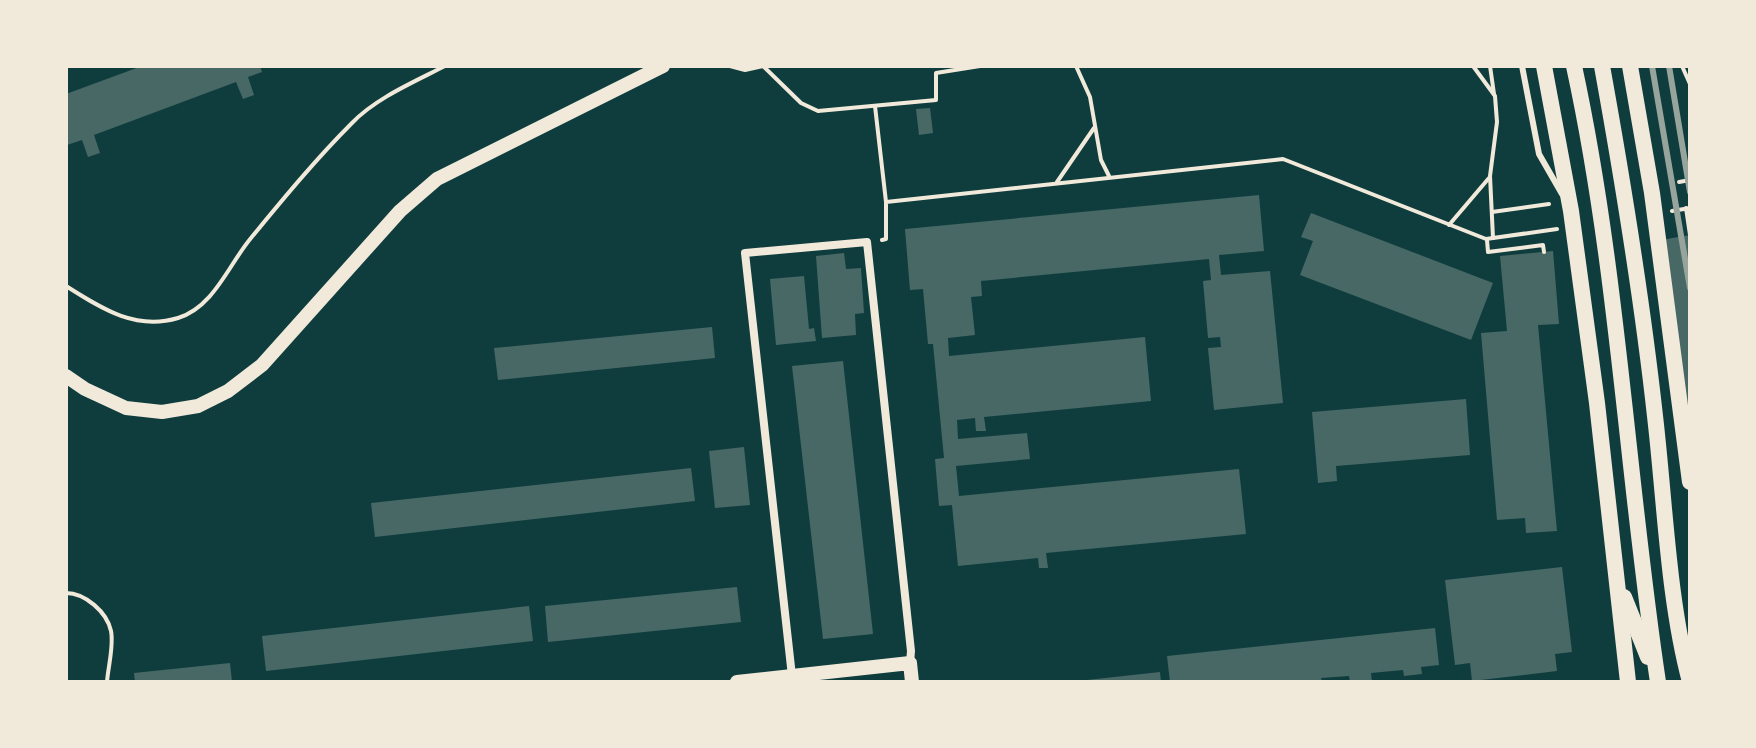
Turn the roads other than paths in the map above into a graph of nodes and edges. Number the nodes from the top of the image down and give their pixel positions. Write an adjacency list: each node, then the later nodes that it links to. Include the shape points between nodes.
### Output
1 (663, 66): 8 (street, via 437,179 400,211 262,365 228,391 198,406 162,412 126,408)
2 (1522, 66): 7 (lane, via 1539,154)
3 (1544, 66): 7 (main road)
4 (1574, 66): 16 (main road, via 1617,320)
5 (1602, 66): 17 (main road, via 1627,203)
6 (1630, 66): 9 (main road)
7 (1571, 211): 10 (main road)
8 (66, 376)
9 (1690, 482)
10 (1615, 574): 15 (main road); 16 (main road)
11 (910, 663): 12 (street); 12 (street, via 867,242 745,253); 14 (street)
12 (792, 676): 13 (street)
13 (737, 682)
14 (912, 682)
15 (1628, 682)
16 (1658, 682)
17 (1690, 682)

